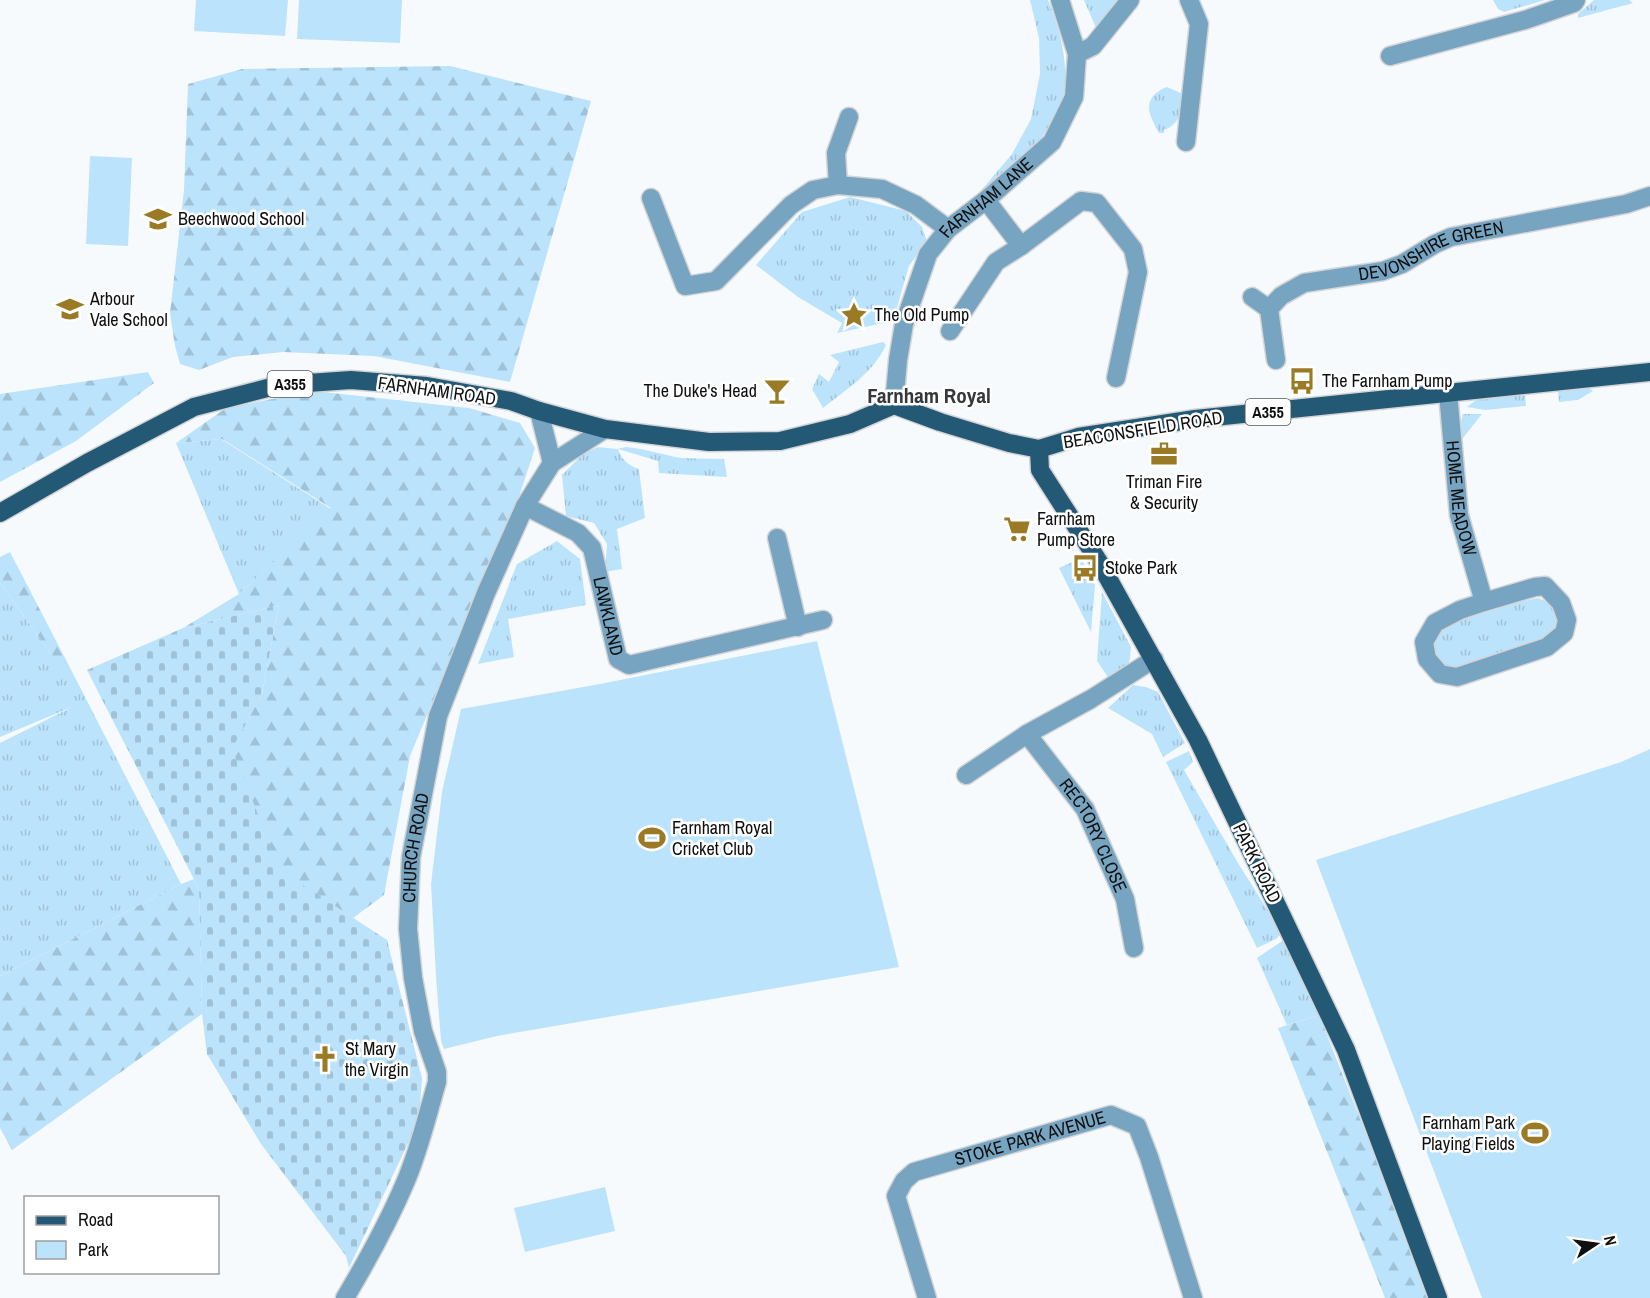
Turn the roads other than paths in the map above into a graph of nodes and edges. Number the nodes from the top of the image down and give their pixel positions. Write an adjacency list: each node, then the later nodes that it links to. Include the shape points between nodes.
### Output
1 (1060, 0): 5 (street, FARNHAM LANE)
2 (1130, 0): 5 (street, via 1093,46)
3 (1189, 0): 8 (street, via 1199,24)
4 (1576, 0): 6 (street, via 1524,20)
5 (1077, 54): 12 (street, FARNHAM LANE, via 1074,96 1052,142)
6 (1390, 56)
7 (849, 117): 9 (street, via 836,153)
8 (1186, 142)
9 (838, 184): 11 (street, via 813,190 791,205 716,281 685,286); 13 (street, via 882,189 916,205)
10 (1650, 196): 16 (street, DEVONSHIRE GREEN, via 1451,237 1383,271 1304,283 1281,296)
11 (651, 198)
12 (986, 200): 13 (street, FARNHAM LANE); 14 (street)
13 (948, 229): 22 (street, FARNHAM LANE, via 928,254 904,324)
14 (1021, 246): 17 (street, via 996,262); 20 (street, via 1081,201 1097,203 1133,249 1138,272)
15 (1252, 297): 16 (street)
16 (1269, 309): 18 (street)
17 (950, 332)
18 (1276, 360)
19 (1650, 372): 21 (main road, BEACONSFIELD ROAD / A355)
20 (1116, 378)
21 (1448, 393): 25 (main road, BEACONSFIELD ROAD / A355, via 1195,419 1078,437); 30 (street, HOME MEADOW, via 1459,515)
22 (894, 405): 24 (main road, FARNHAM ROAD / A355, via 850,424 780,441 709,442); 25 (main road, BEACONSFIELD ROAD)
23 (539, 411): 24 (main road, FARNHAM ROAD / A355); 26 (street); 28 (main road, FARNHAM ROAD / A355, via 511,400 427,386 351,380 279,385 194,407)
24 (604, 429): 26 (street, CHURCH ROAD)
25 (1039, 449): 33 (main road, PARK ROAD, via 1040,470)
26 (552, 463): 27 (street, CHURCH ROAD)
27 (525, 506): 32 (street, LAWKLAND, via 578,533 592,548 618,659 628,665); 37 (street, CHURCH ROAD, via 438,716 411,857 408,929 413,978 437,1082 406,1182)
28 (0, 513)
29 (777, 538): 32 (street)
30 (1484, 602): 30 (street, via 1545,586 1561,603 1567,620 1564,633 1536,651 1457,677 1440,674 1427,659 1424,642 1435,623)
31 (823, 620): 32 (street, LAWKLAND)
32 (798, 627)
33 (1154, 659): 34 (street); 40 (main road, PARK ROAD, via 1198,740 1346,1050)
34 (1027, 734): 35 (street); 36 (street, RECTORY CLOSE, via 1085,809 1125,899)
35 (966, 775)
36 (1134, 948)
37 (345, 1298)
38 (927, 1298): 39 (street, STOKE PARK AVENUE, via 896,1196 904,1181 914,1172 1111,1115 1137,1125)
39 (1193, 1298)
40 (1438, 1298)

